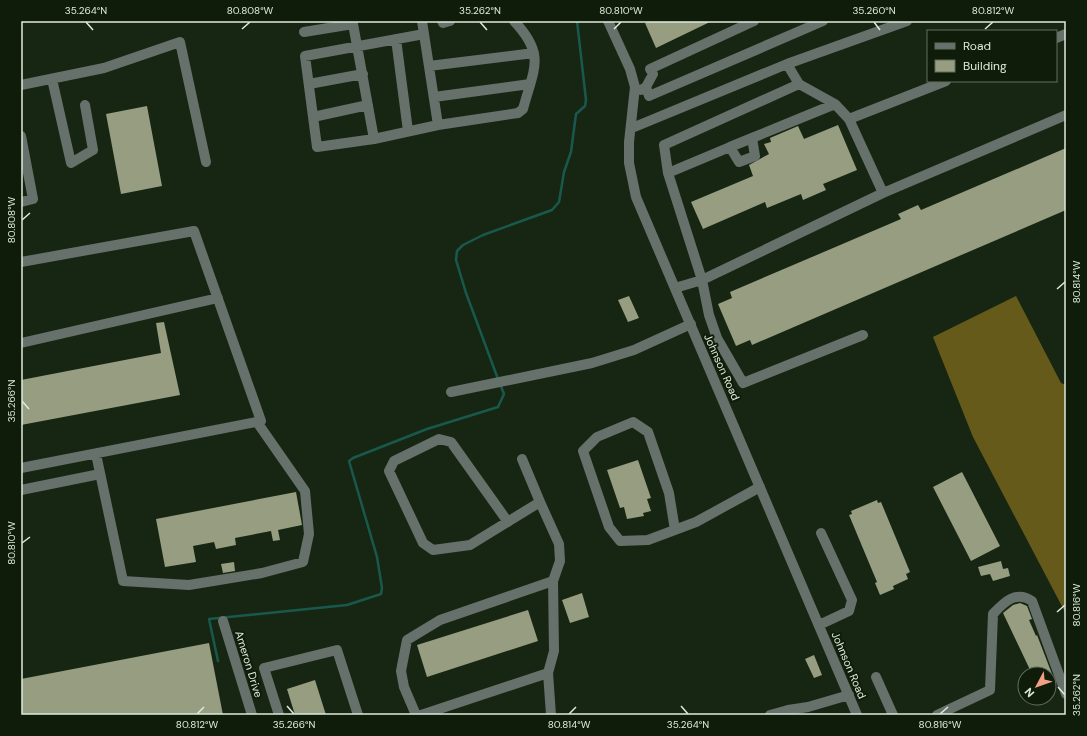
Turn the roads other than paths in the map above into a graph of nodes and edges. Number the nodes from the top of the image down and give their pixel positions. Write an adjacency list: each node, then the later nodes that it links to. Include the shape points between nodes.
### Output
1 (422, 21): 10 (street)
2 (442, 21): 3 (street)
3 (450, 21)
4 (514, 21): 13 (street, via 528,36)
5 (608, 21): 24 (street, Johnson Road, via 632,75)
6 (754, 21): 23 (street, via 650,69 653,74)
7 (823, 21): 23 (street, via 649,96)
8 (907, 21): 14 (street)
9 (304, 32): 12 (street, via 353,24)
10 (424, 34): 11 (street); 15 (street)
11 (396, 40): 12 (street); 34 (street)
12 (358, 47): 16 (street); 19 (street, via 305,56)
13 (534, 53): 15 (street); 20 (street, via 536,63)
14 (787, 64): 21 (street); 33 (street)
15 (429, 66): 25 (street)
16 (363, 74): 19 (street); 27 (street)
17 (52, 79): 22 (street); 28 (street, via 71,163 93,150); 39 (street, via 104,68 180,42)
18 (943, 82): 31 (street)
19 (309, 84): 30 (street)
20 (530, 84): 25 (street); 32 (street, via 523,109 518,113)
21 (799, 84): 26 (street); 40 (street, via 664,145)
22 (21, 85)
23 (646, 88): 24 (street)
24 (635, 92): 33 (street, Johnson Road)
25 (434, 97): 32 (street)
26 (835, 104): 31 (street); 36 (street)
27 (368, 105): 30 (street); 37 (street)
28 (84, 106)
29 (1066, 115): 42 (street)
30 (313, 117): 37 (street, via 317,147)
31 (849, 119): 42 (street)
32 (438, 125): 34 (street)
33 (632, 128): 46 (street, Johnson Road, via 629,163 636,197)
34 (408, 131): 37 (street)
35 (21, 136): 41 (street)
36 (752, 138): 38 (street); 38 (street, via 754,156 739,162)
37 (374, 139)
38 (730, 148): 40 (street)
39 (206, 162)
40 (668, 173): 45 (street)
41 (25, 178): 43 (street, via 33,199)
42 (883, 193): 45 (street)
43 (21, 202)
44 (21, 262): 47 (street, via 194,231)
45 (702, 280): 46 (street); 49 (street, via 717,338 743,383)
46 (675, 288): 48 (street, Johnson Road)
47 (218, 298): 50 (street); 52 (street, via 261,421)
48 (691, 324): 51 (street, via 634,350 592,363); 57 (street, Johnson Road)
49 (862, 335)
50 (21, 343)
51 (451, 392)
52 (257, 422): 53 (street); 56 (street, via 305,491 309,534 303,562 262,573 189,584 123,581)
53 (96, 454): 55 (street); 56 (street)
54 (522, 459): 59 (street)
55 (21, 468)
56 (100, 474): 58 (street)
57 (760, 487): 61 (street, via 696,522); 65 (street, Johnson Road)
58 (21, 490)
59 (540, 502): 60 (street); 63 (street, via 559,544 560,561)
60 (508, 522): 60 (street, via 470,545 433,550 423,543 389,471 394,461 439,439 451,442)
61 (675, 530): 61 (street, via 648,540 620,540 609,527 584,451 597,437 633,422 648,432 668,493)
62 (821, 533): 65 (street, via 852,600 849,610)
63 (553, 581): 66 (street, via 554,651); 73 (street, via 440,620 407,640 401,671 404,687)
64 (223, 621): 70 (street, Ameron Drive)
65 (819, 625): 69 (street, Johnson Road)
66 (548, 673): 74 (street); 75 (street)
67 (876, 677): 78 (street)
68 (1066, 694): 79 (street, via 1032,601 1025,596 1016,596 1006,601 993,614 990,690)
69 (849, 695): 76 (street, via 808,708); 77 (street, Johnson Road)
70 (252, 715)
71 (279, 715): 72 (street, via 264,668 337,650)
72 (358, 715)
73 (416, 715)
74 (421, 715)
75 (550, 715)
76 (770, 715)
77 (857, 715)
78 (893, 715)
79 (937, 715)

